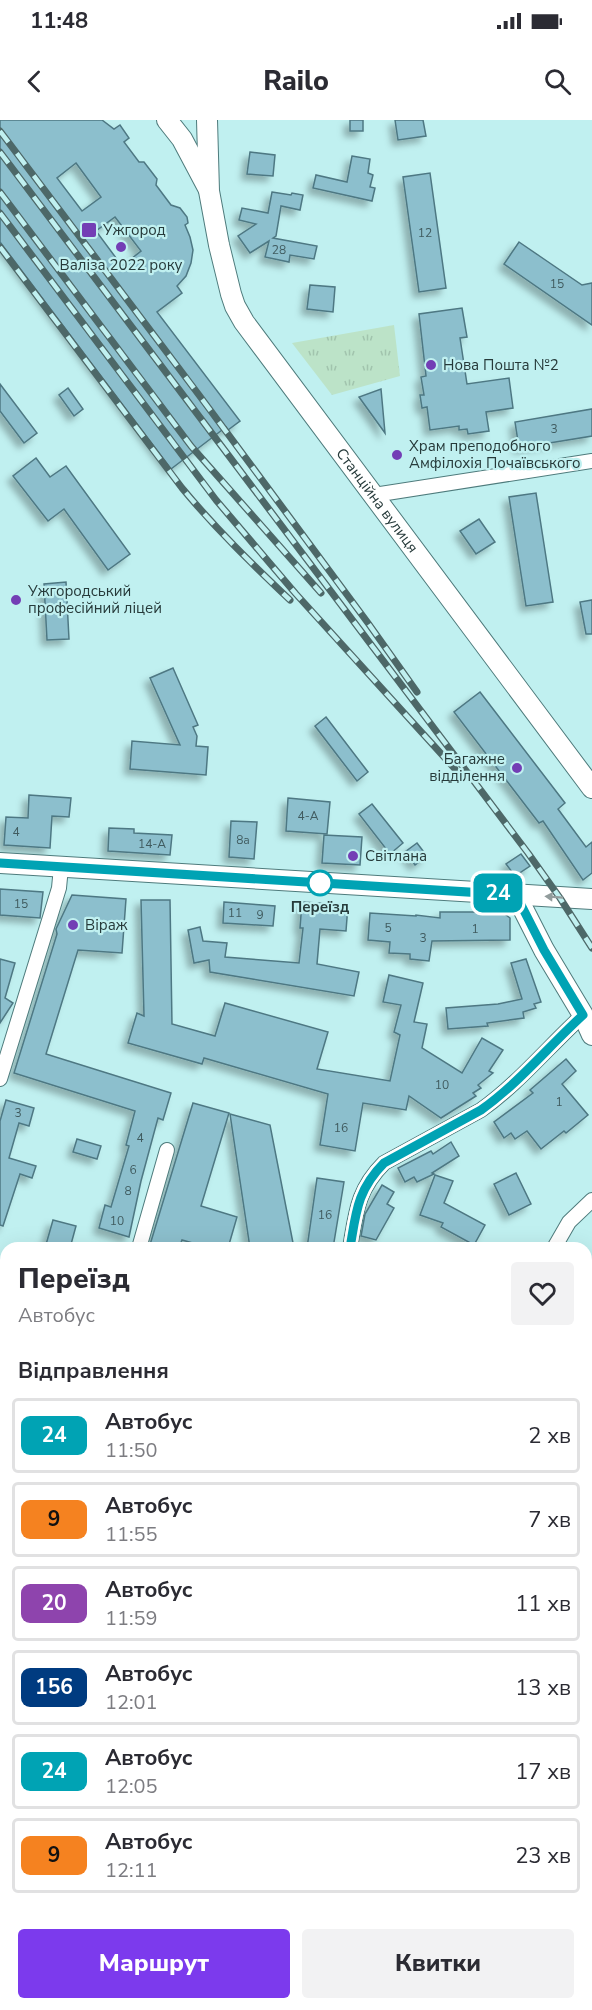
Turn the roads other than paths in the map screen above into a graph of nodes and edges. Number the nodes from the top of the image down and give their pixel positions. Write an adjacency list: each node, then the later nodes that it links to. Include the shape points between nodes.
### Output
1 (167, 120): 3 (main road, Станційна вулиця, via 182,139)
2 (207, 120): 3 (main road, Станційна вулиця)
3 (209, 191): 5 (main road, Станційна вулиця, via 235,306)
4 (592, 461): 5 (street)
5 (374, 495): 6 (main road, Станційна вулиця)
6 (592, 788)
7 (0, 863): 8 (main road)
8 (61, 867): 9 (main road); 13 (street, via 59,888)
9 (516, 895): 10 (main road, one-way to 9); 11 (main road)
10 (592, 899)
11 (583, 1015): 12 (main road); 17 (street, via 496,1099 384,1163 367,1183 358,1202)
12 (592, 1035)
13 (0, 1079)
14 (167, 1150): 16 (street)
15 (592, 1200): 18 (street, via 569,1222)
16 (141, 1242)
17 (351, 1242)
18 (557, 1242)

